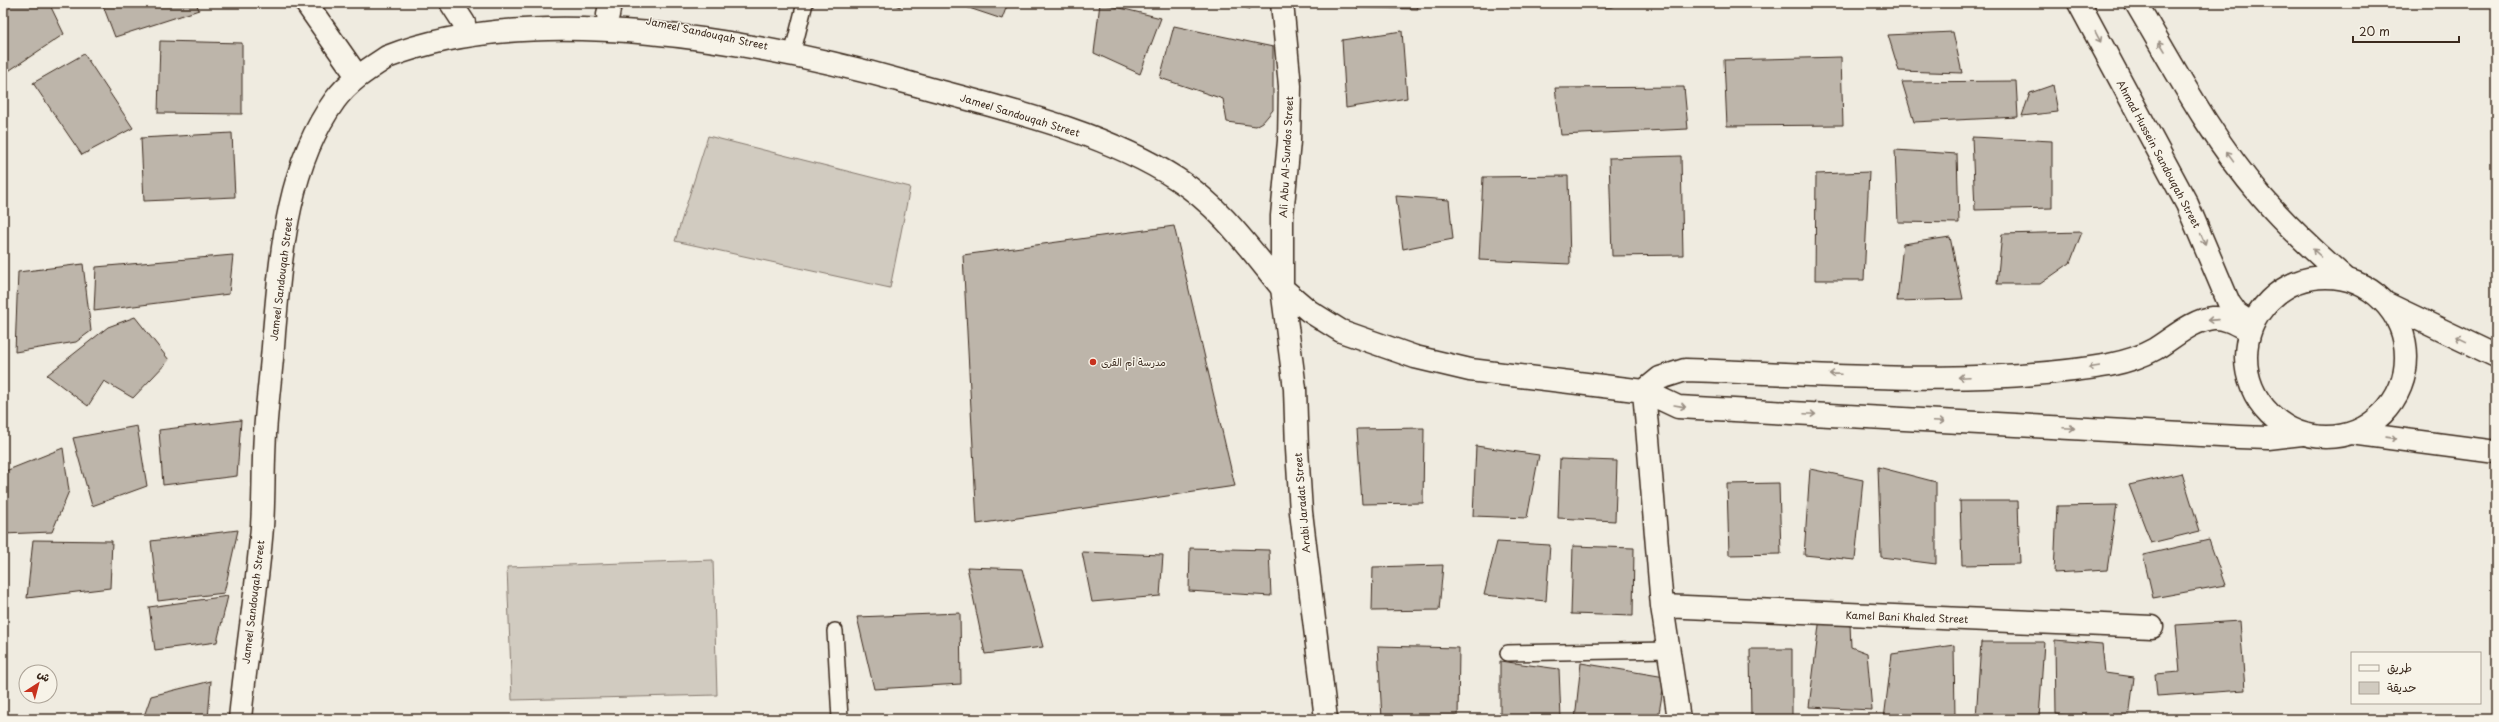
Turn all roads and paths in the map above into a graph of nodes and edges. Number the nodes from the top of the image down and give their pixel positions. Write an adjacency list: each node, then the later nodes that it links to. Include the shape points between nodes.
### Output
1 (306, 3): 10 (street)
2 (451, 3): 8 (street)
3 (805, 3): 9 (lane)
4 (1282, 3): 12 (street, Ali Abu Al-Sundos Street, via 1290,86 1289,141 1282,216)
5 (2079, 3): 14 (street, Ahmad Hussein Sandouqah Street, one-way to 14, via 2187,204 2229,303)
6 (2136, 3): 11 (street, one-way to 6, via 2285,221 2238,166 2217,138)
7 (609, 9): 8 (street, Jameel Sandouqah Street, via 497,16); 9 (street, Jameel Sandouqah Street)
8 (464, 23): 10 (street, Jameel Sandouqah Street, via 432,32 407,44)
9 (793, 51): 12 (street, Jameel Sandouqah Street, via 1087,135 1134,155 1179,180 1211,205 1238,233)
10 (357, 76): 25 (street, Jameel Sandouqah Street, via 337,98 310,146 289,214 279,278 265,433 262,528)
11 (2346, 279): 13 (street, via 2373,292); 14 (street, via 2317,277 2290,284 2268,301)
12 (1282, 288): 16 (street, Jameel Sandouqah Street, via 1309,311 1341,331 1415,358 1470,370); 27 (street, Arabi Jaradat Street, via 1295,389 1301,512)
13 (2384, 302): 15 (street, one-way to 13); 17 (street, via 2396,318 2404,337 2404,376 2397,395 2386,411 2370,425)
14 (2250, 328): 16 (street, one-way to 16, via 2213,318 2198,322 2153,350 2132,359 2057,373 1953,377 1684,370 1660,378); 18 (street, via 2246,363 2249,382 2261,405 2279,422)
15 (2496, 356)
16 (1644, 391): 18 (street, Jameel Sandouqah Street, one-way to 18, via 1678,407 2239,437 2268,438); 20 (street)
17 (2352, 433): 18 (street, via 2327,438); 19 (street, one-way to 19)
18 (2302, 434)
19 (2496, 452)
20 (1662, 606): 21 (street, Kamel Bani Khaled Street); 23 (street)
21 (2152, 627)
22 (835, 631): 26 (lane)
23 (1669, 650): 24 (lane); 28 (street)
24 (1508, 653)
25 (240, 719)
26 (840, 719)
27 (1326, 719)
28 (1679, 719)

